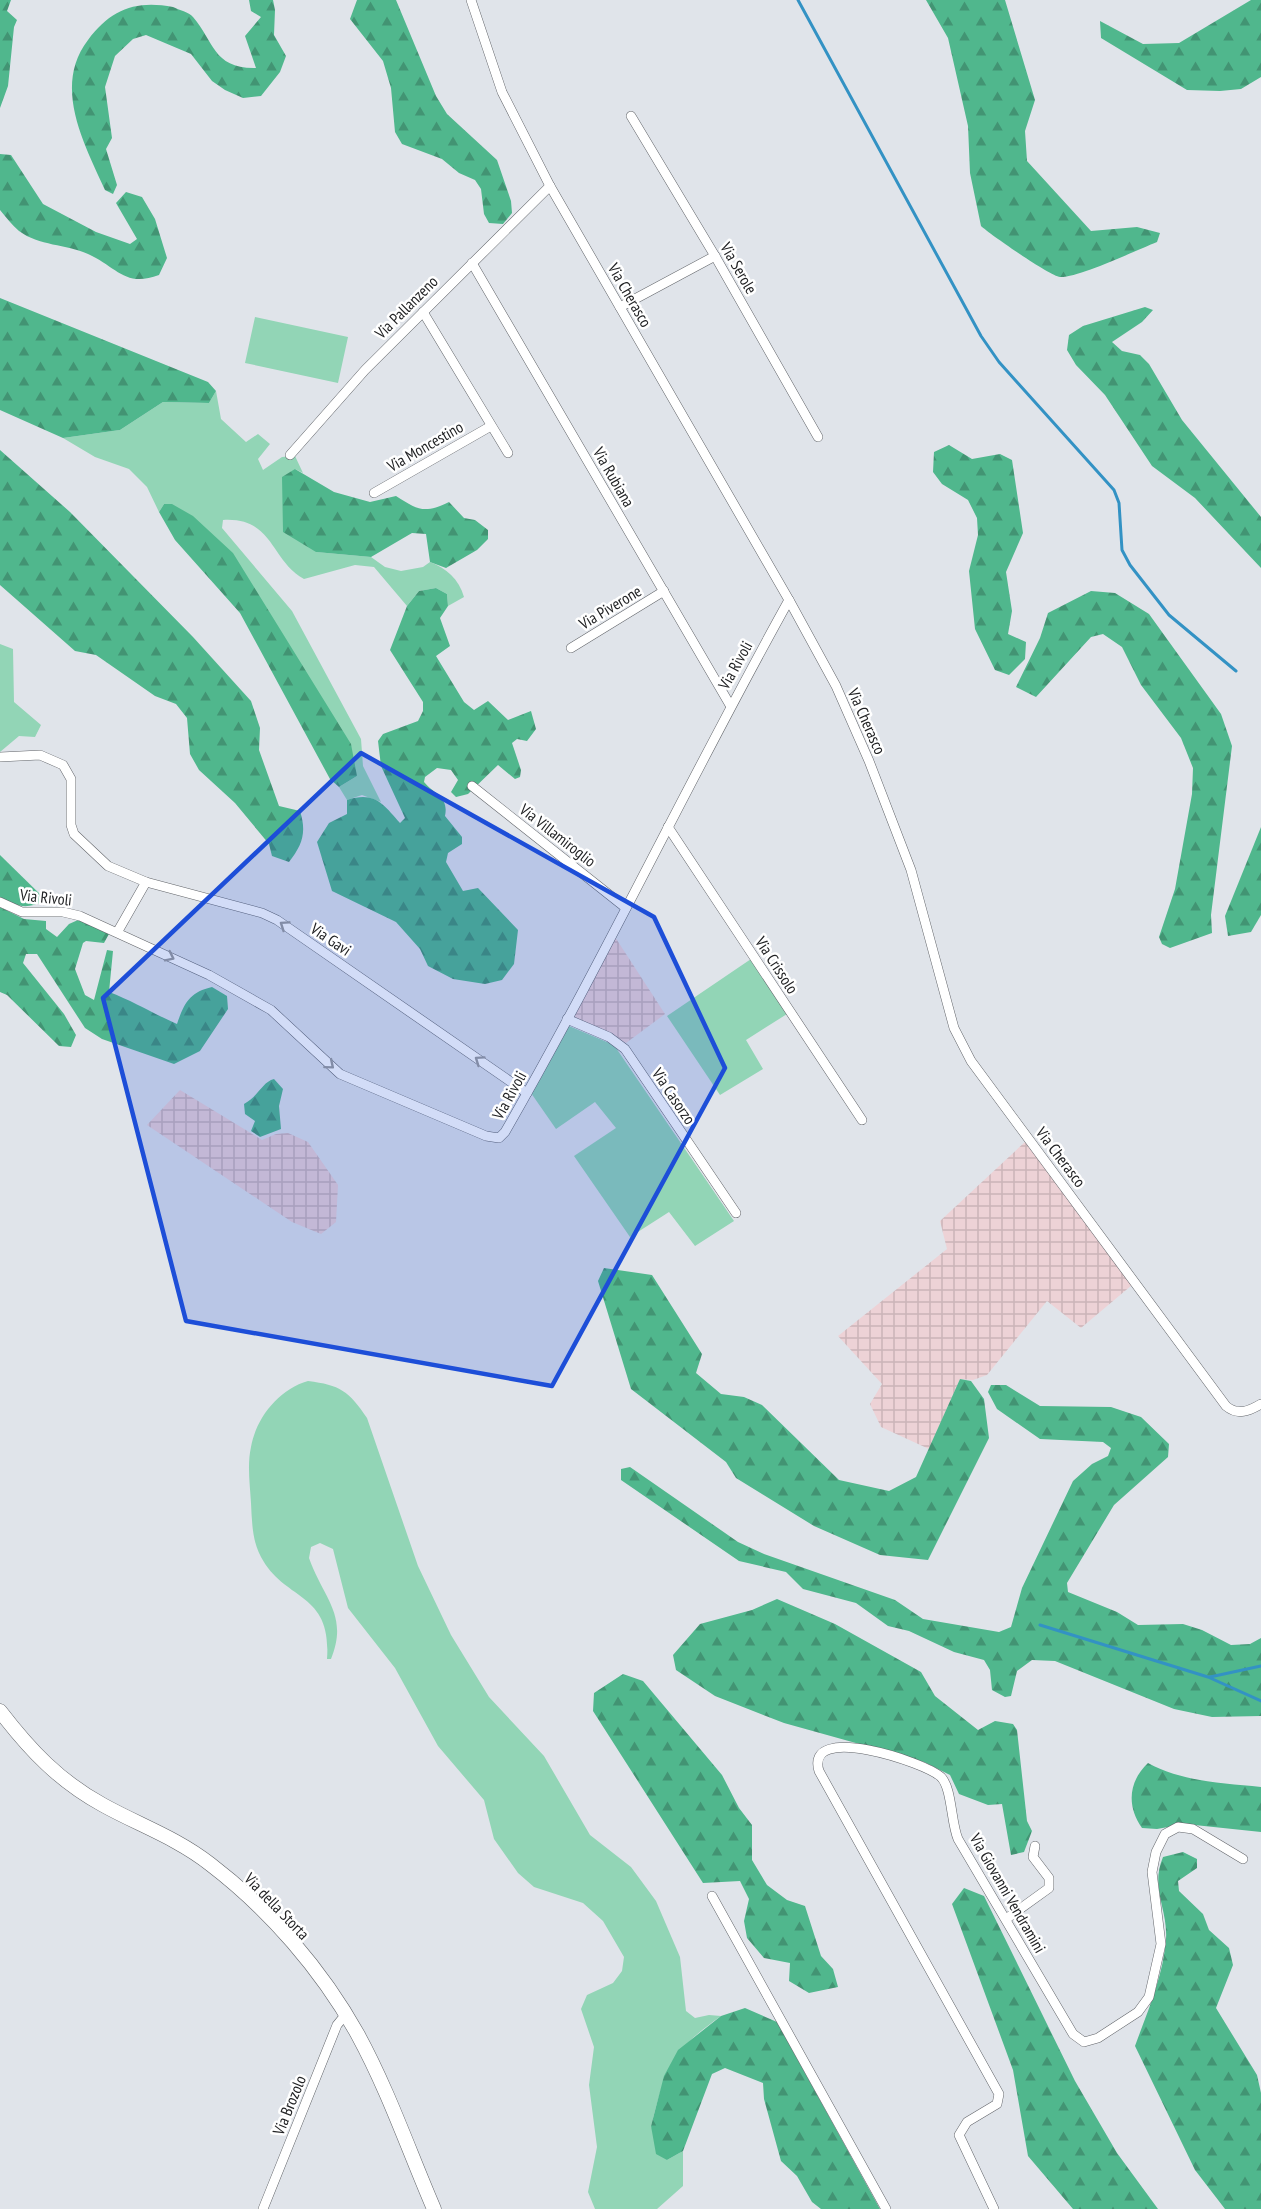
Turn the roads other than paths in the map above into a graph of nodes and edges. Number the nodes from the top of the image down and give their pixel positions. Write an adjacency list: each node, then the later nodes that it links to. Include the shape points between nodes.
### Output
1 (471, 0): 3 (street, Via Cherasco, via 502,92)
2 (631, 116): 4 (street, Via Serole)
3 (550, 186): 5 (street, Via Pallanzeno); 6 (street, Via Cherasco)
4 (715, 256): 6 (street); 9 (street, Via Serole)
5 (472, 263): 7 (street, Via Pallanzeno); 13 (street, Via Rubiana)
6 (620, 307): 14 (street, Via Cherasco)
7 (423, 312): 8 (street); 11 (street, Via Pallanzeno)
8 (491, 426): 10 (street); 12 (street, Via Moncestino)
9 (818, 437)
10 (508, 453)
11 (290, 455)
12 (374, 492)
13 (664, 591): 15 (street, Via Piverone); 16 (street, Via Rubiana)
14 (789, 600): 16 (street, Via Rivoli); 28 (street, Via Cherasco, via 836,686 869,761 911,870 954,1028 971,1061 1226,1406 1244,1412)
15 (571, 648)
16 (730, 705): 19 (street, Via Rivoli)
17 (0, 757): 20 (street, Via Gavi, via 40,755 63,765 71,779 74,834 102,862)
18 (472, 786): 22 (street, Via Villamiroglio)
19 (668, 827): 22 (street, Via Rivoli); 26 (street, Via Crissolo)
20 (146, 882): 23 (street); 25 (street, Via Gavi, one-way to 20, via 270,916)
21 (0, 902): 23 (street, Via Rivoli, via 22,912 71,913)
22 (626, 908): 24 (street, Via Rivoli)
23 (118, 931): 25 (street, Via Rivoli, one-way to 25, via 261,1003 340,1074 486,1136 496,1139 504,1134)
24 (567, 1019): 25 (street, Via Rivoli); 27 (street, Via Casorzo, via 609,1037 625,1049)
25 (527, 1093)
26 (862, 1120)
27 (736, 1213)
28 (1261, 1404)
29 (0, 1711): 34 (main road, Via della Storta, via 28,1749 61,1779 104,1806 179,1843 236,1886 312,1966)
30 (1035, 1846): 33 (street, via 1033,1857 1049,1878 1049,1888)
31 (1243, 1859): 33 (street, Via Giovanni Vendramini, via 1192,1829 1178,1827 1165,1834 1152,1872 1161,1938 1152,1992 1138,2012 1090,2041 1084,2042 1073,2034)
32 (712, 1896): 37 (street)
33 (1006, 1919): 38 (street, Via Giovanni Vendramini, via 958,1839 946,1785 939,1775 863,1747 838,1748 822,1756 819,1771 999,2094 997,2104 967,2122 959,2135)
34 (346, 2014): 35 (street, Via Brozolo, via 337,2025); 36 (main road, Via della Storta)
35 (263, 2209)
36 (434, 2209)
37 (886, 2209)
38 (994, 2209)

